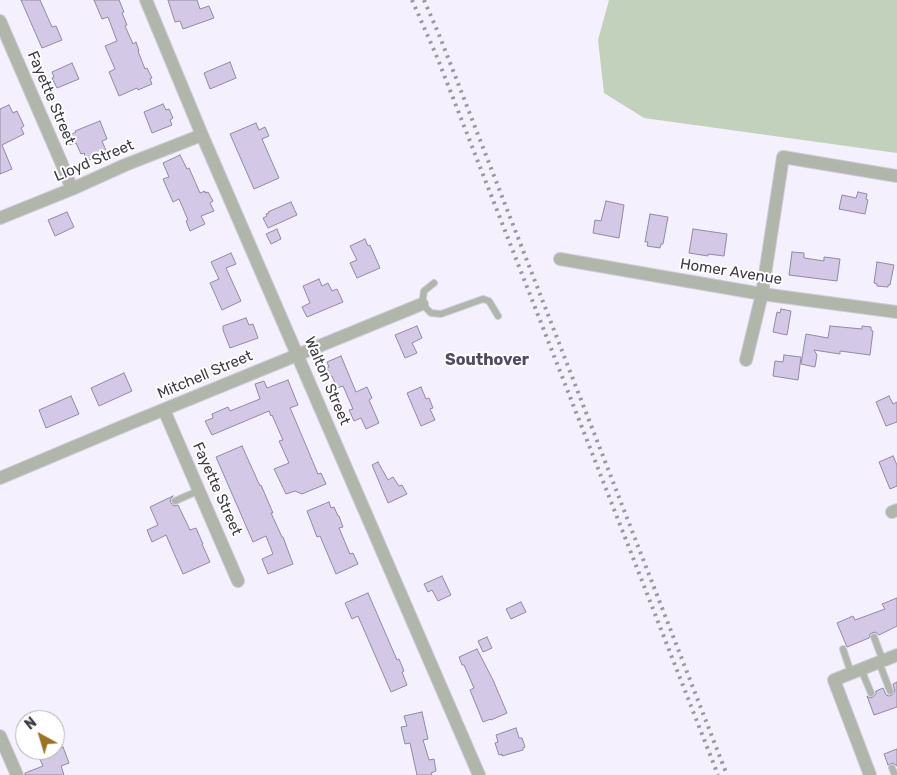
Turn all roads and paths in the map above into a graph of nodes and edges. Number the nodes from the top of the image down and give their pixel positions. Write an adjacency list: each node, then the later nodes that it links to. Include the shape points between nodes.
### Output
1 (146, 0): 3 (street, Walton Street)
2 (0, 21): 5 (street, Fayette Street)
3 (202, 135): 5 (street, Lloyd Street); 13 (street, Walton Street)
4 (897, 176): 9 (street, via 783,157)
5 (72, 189): 6 (street, Lloyd Street)
6 (0, 218)
7 (560, 259): 9 (street, Homer Avenue)
8 (434, 283): 10 (lane, via 424,291)
9 (762, 294): 11 (street, Homer Avenue); 14 (street)
10 (422, 304): 12 (lane, via 431,313 441,314 483,298 489,301); 13 (street, Mitchell Street)
11 (897, 312)
12 (498, 316)
13 (297, 354): 15 (street, Mitchell Street); 30 (street, Walton Street)
14 (746, 360)
15 (164, 410): 16 (street, Mitchell Street); 17 (street, Fayette Street)
16 (0, 478)
17 (200, 490): 18 (lane); 19 (street, Fayette Street)
18 (175, 501)
19 (238, 581)
20 (874, 637): 23 (lane)
21 (843, 649): 24 (lane)
22 (897, 655): 23 (street)
23 (881, 662): 24 (street); 25 (lane)
24 (856, 671): 26 (lane); 31 (street, via 834,680)
25 (890, 691)
26 (871, 693)
27 (0, 736): 29 (street)
28 (892, 768): 32 (lane)
29 (17, 775)
30 (479, 775)
31 (870, 775)
32 (895, 775)

